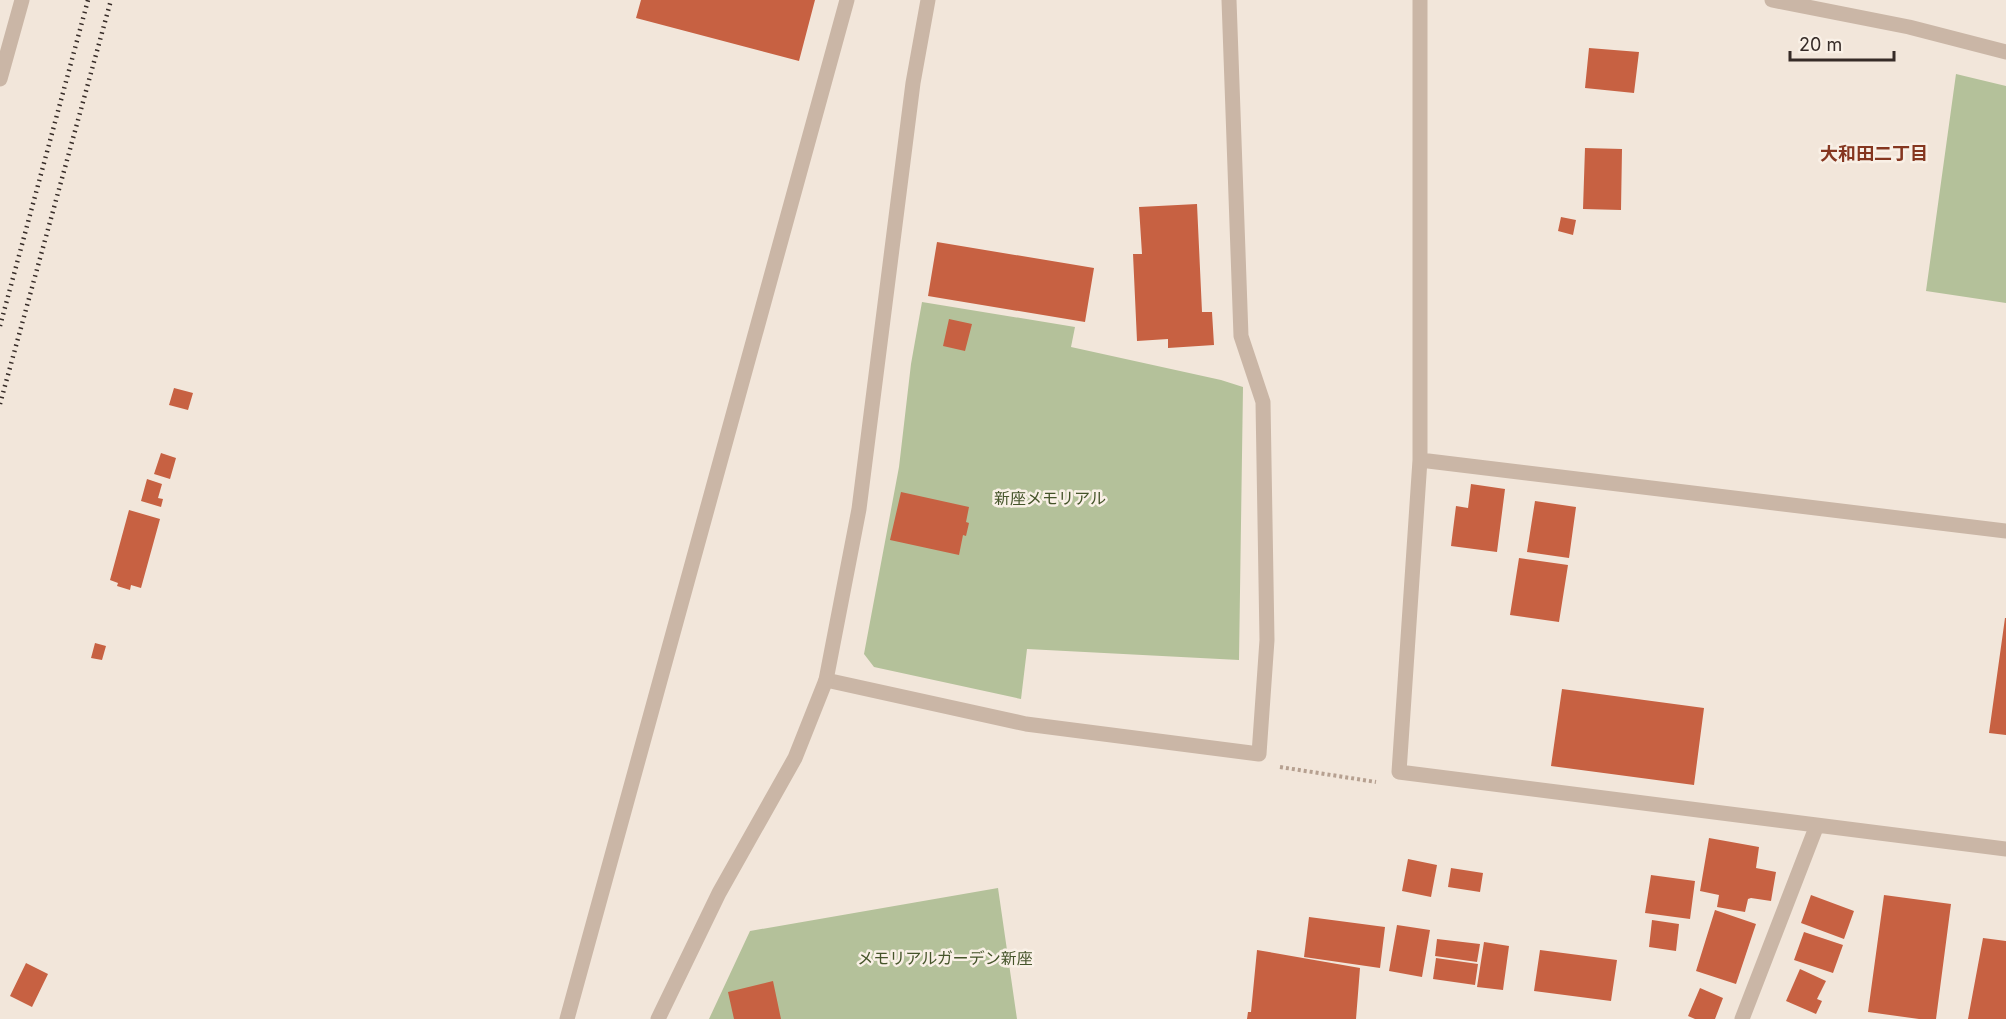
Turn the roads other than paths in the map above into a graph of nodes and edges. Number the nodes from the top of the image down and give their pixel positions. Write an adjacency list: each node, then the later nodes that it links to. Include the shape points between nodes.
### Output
1 (22, 0): 8 (street)
2 (847, 0): 14 (street)
3 (928, 0): 11 (street, via 913,83 859,509)
4 (1229, 0): 11 (street, via 1241,336 1263,402 1267,640 1259,754 1026,724)
5 (1420, 0): 9 (street)
6 (1772, 0): 7 (street, via 1909,27)
7 (2006, 52)
8 (0, 79)
9 (1420, 460): 10 (street); 12 (street, via 1399,772)
10 (2006, 531)
11 (826, 680): 15 (street, via 795,758 719,893)
12 (1817, 825): 13 (street); 16 (street)
13 (2006, 849)
14 (567, 1019)
15 (658, 1019)
16 (1742, 1019)

